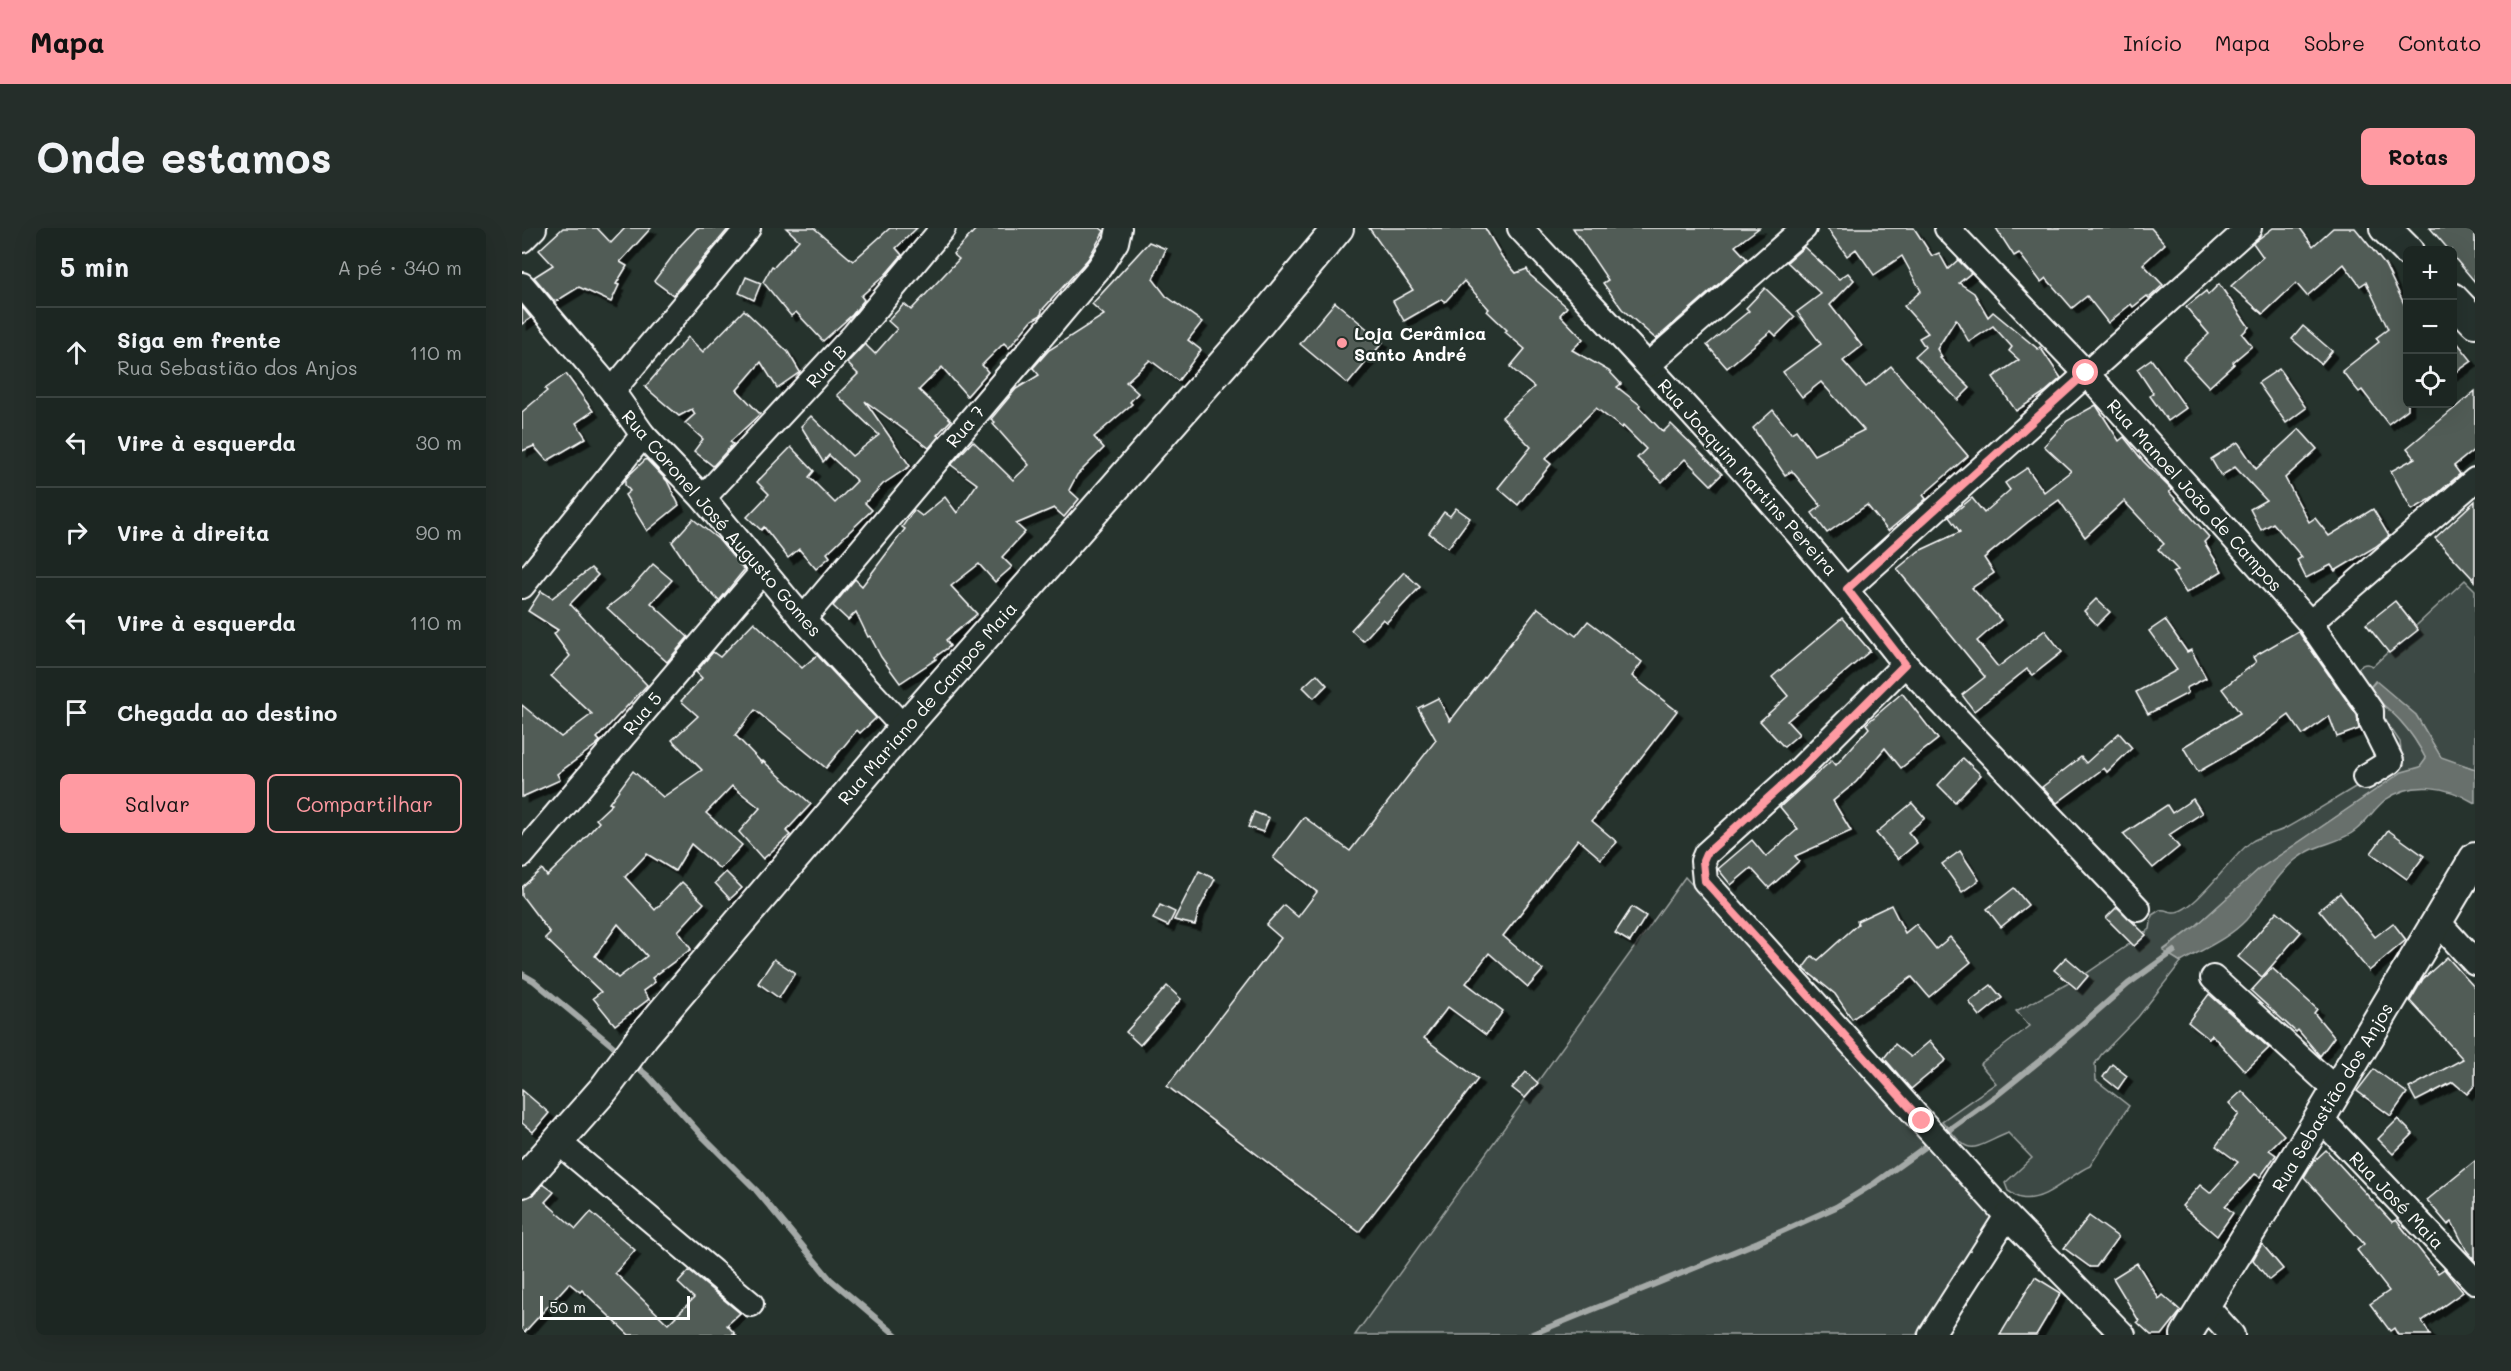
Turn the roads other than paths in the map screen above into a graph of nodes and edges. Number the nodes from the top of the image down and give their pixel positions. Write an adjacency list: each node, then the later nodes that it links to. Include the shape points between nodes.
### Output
1 (534, 228): 11 (street)
2 (748, 228): 18 (street)
3 (943, 228): 21 (street, Rua B, via 854,335)
4 (1119, 228): 25 (street, Rua 7, via 1116,242 1099,268)
5 (1338, 228): 28 (street, Rua Mariano de Campos Maia)
6 (1520, 228): 16 (street, Rua Joaquim Martins Pereira)
7 (1804, 228): 16 (street)
8 (1947, 228): 17 (street, Rua Manoel João de Campos)
9 (2249, 228): 17 (street)
10 (2385, 228): 12 (street)
11 (522, 240)
12 (2403, 246)
13 (522, 285): 18 (street, Rua Coronel José Augusto Gomes)
14 (2454, 300): 15 (street)
15 (2475, 321)
16 (1648, 365): 24 (street, Rua Joaquim Martins Pereira)
17 (2086, 373): 24 (street); 26 (street, Rua Manoel João de Campos)
18 (612, 391): 19 (street, Rua Coronel José Augusto Gomes)
19 (643, 435): 21 (street, Rua Coronel José Augusto Gomes); 23 (street)
20 (2475, 480): 26 (street)
21 (703, 498): 22 (street, Rua Coronel José Augusto Gomes)
22 (763, 571): 25 (street, Rua Coronel José Augusto Gomes); 30 (street, Rua 5)
23 (522, 586)
24 (1847, 589): 27 (street, Rua Joaquim Martins Pereira)
25 (803, 619): 28 (street, Rua Coronel José Augusto Gomes)
26 (2310, 624): 29 (street, Rua Manoel João de Campos, via 2371,711 2371,721 2391,761)
27 (1905, 664): 32 (street, Rua Joaquim Martins Pereira); 40 (street, via 1799,770 1706,854 1703,871 1705,881)
28 (904, 728): 38 (street, Rua Mariano de Campos Maia)
29 (2365, 777)
30 (522, 855)
31 (2475, 858): 33 (street, Rua Sebastião dos Anjos)
32 (2138, 909)
33 (2438, 922): 34 (street); 36 (street, Rua Sebastião dos Anjos)
34 (2475, 963)
35 (2213, 978): 36 (street)
36 (2335, 1089): 37 (street, Rua Sebastião dos Anjos)
37 (2320, 1118): 41 (street, Rua José Maia); 43 (street, Rua Sebastião dos Anjos)
38 (557, 1141): 39 (street, Rua Mariano de Campos Maia); 42 (street)
39 (522, 1182)
40 (2007, 1216): 44 (street); 45 (street)
41 (2475, 1281)
42 (751, 1304)
43 (2205, 1305): 46 (street, Rua Sebastião dos Anjos); 47 (street)
44 (1931, 1335)
45 (2123, 1335)
46 (2186, 1335)
47 (2232, 1335)

